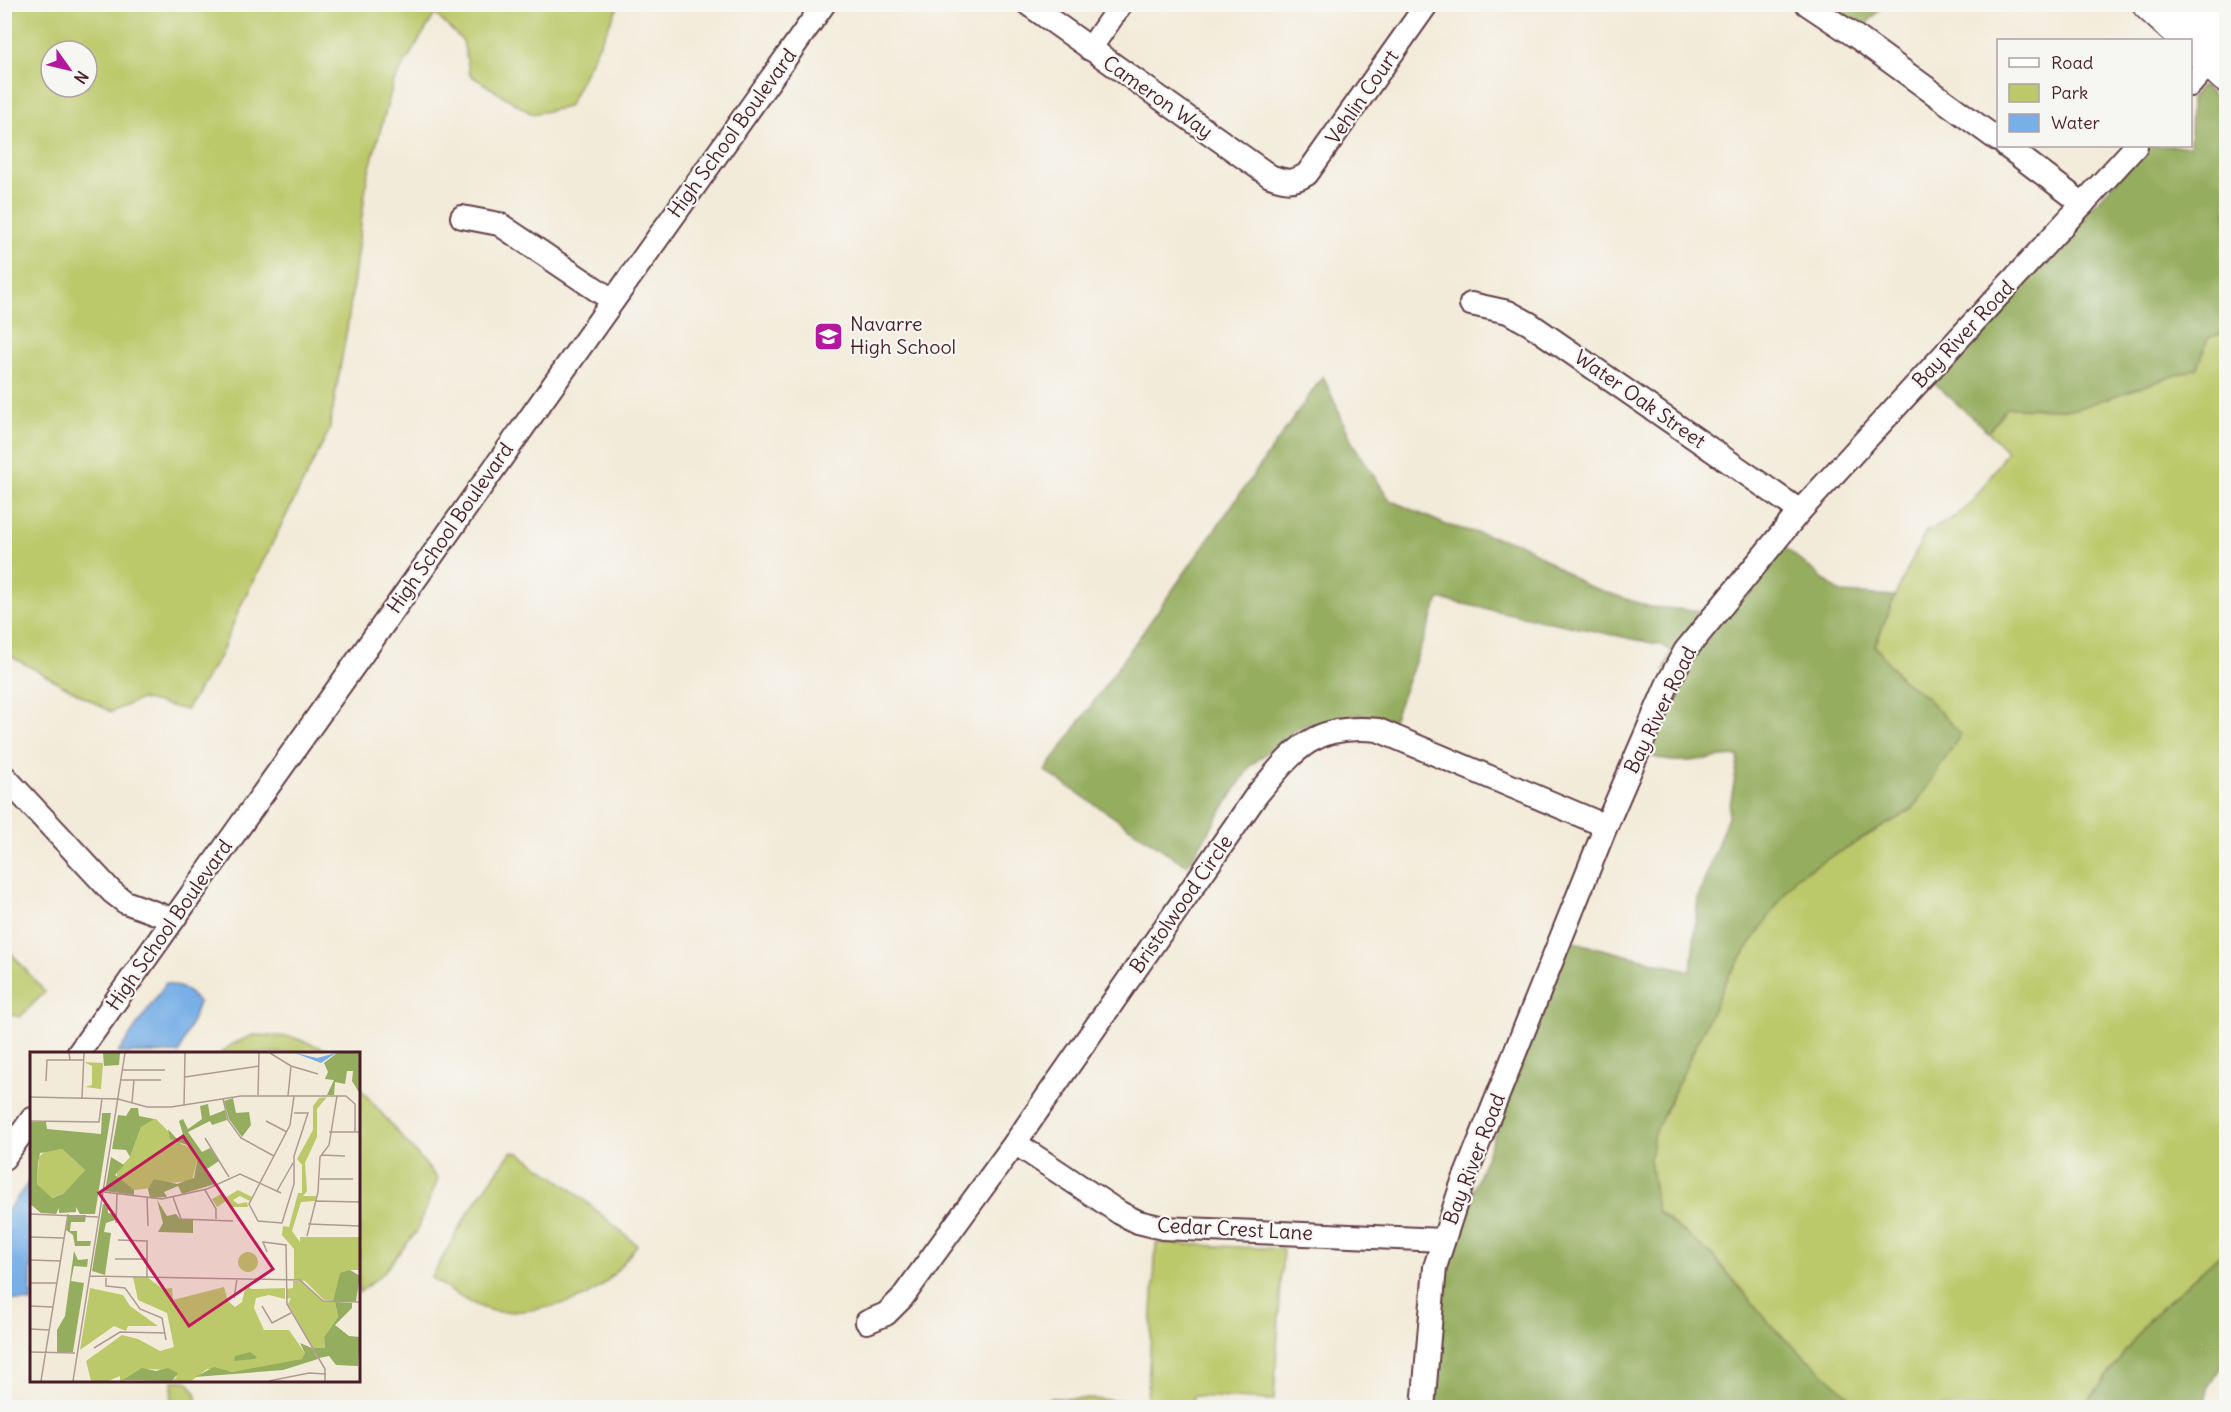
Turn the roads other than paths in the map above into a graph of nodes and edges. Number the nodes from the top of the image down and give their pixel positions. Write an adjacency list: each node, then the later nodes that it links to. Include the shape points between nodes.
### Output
1 (824, 4): 18 (street, High School Boulevard)
2 (1028, 4): 10 (street, Cameron Way)
3 (1121, 4): 10 (street)
4 (1427, 4): 15 (street, Vehlin Court, via 1307,174)
5 (1807, 4): 12 (street)
6 (2149, 4): 8 (highway)
7 (2195, 4): 11 (highway)
8 (2189, 39)
9 (2192, 41): 11 (highway)
10 (1090, 48): 15 (street, Cameron Way, via 1270,176)
11 (2209, 56)
12 (1997, 139)
13 (2007, 147): 16 (street)
14 (2135, 147): 16 (street, Bay River Road)
15 (1291, 182)
16 (2083, 204): 20 (street, Bay River Road)
17 (462, 217): 18 (street, via 499,224)
18 (612, 300): 23 (street, High School Boulevard)
19 (1471, 304): 20 (street, Water Oak Street, via 1508,312 1530,324)
20 (1800, 511): 22 (street, Bay River Road, via 1685,651)
21 (4, 776): 23 (street, via 112,892 125,902)
22 (1606, 826): 26 (street, Bristolwood Circle, via 1378,730 1351,727 1313,738 1296,750 1256,796); 28 (street, Bay River Road)
23 (172, 919): 24 (street, High School Boulevard)
24 (79, 1052)
25 (30, 1122): 27 (street)
26 (1015, 1143): 28 (street, Cedar Crest Lane, via 1138,1222 1163,1228); 29 (street, Bristolwood Circle, via 902,1298 886,1314)
27 (4, 1158)
28 (1443, 1240): 30 (street, Bay River Road, via 1435,1267)
29 (867, 1322)
30 (1423, 1407)

